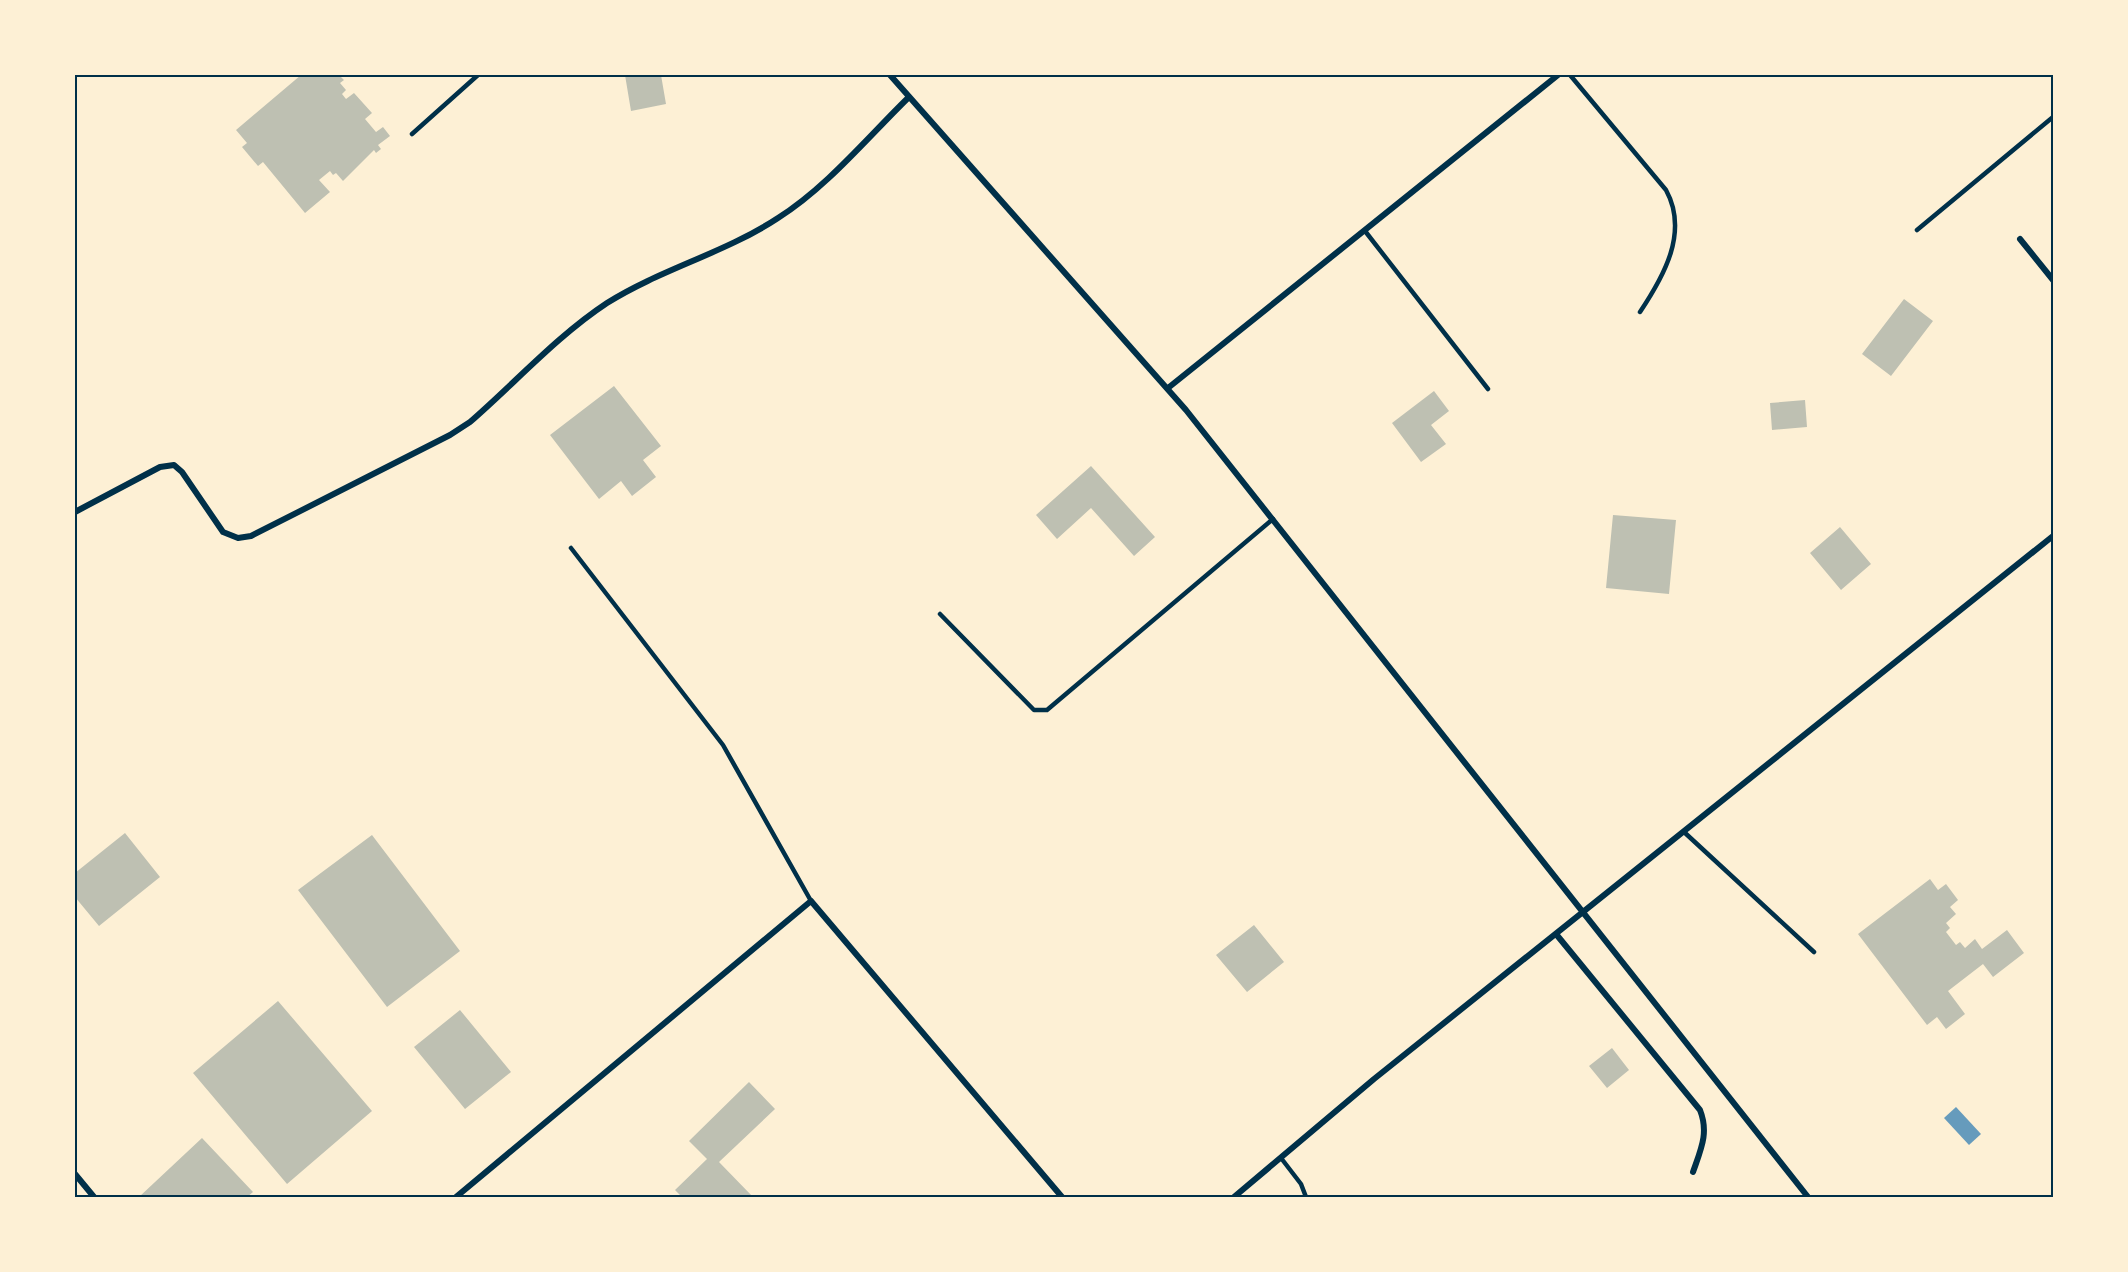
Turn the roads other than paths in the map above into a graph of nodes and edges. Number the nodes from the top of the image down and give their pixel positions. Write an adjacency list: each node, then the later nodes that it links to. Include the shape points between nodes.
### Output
1 (477, 75): 7 (lane)
2 (890, 75): 5 (street)
3 (1558, 75): 9 (street)
4 (1570, 75): 12 (lane, via 1672,201 1675,213 1670,259)
5 (908, 98): 13 (street); 15 (street, via 809,195 778,218 607,303 450,435 251,536 238,538 223,532 174,465 160,467)
6 (2053, 117): 8 (lane)
7 (412, 134)
8 (1917, 230)
9 (1365, 231): 13 (street); 14 (lane)
10 (2020, 239): 11 (street)
11 (2053, 280)
12 (1640, 312)
13 (1168, 388): 16 (street)
14 (1488, 389)
15 (75, 512)
16 (1273, 519): 19 (lane, via 1047,710 1034,710); 22 (street)
17 (2053, 536): 20 (street)
18 (571, 548): 21 (lane, via 723,745)
19 (940, 614)
20 (1683, 832): 22 (street); 24 (lane)
21 (811, 901): 28 (street); 31 (street)
22 (1584, 912): 23 (street); 34 (street)
23 (1556, 934): 25 (street); 26 (street, via 1700,1110 1705,1140)
24 (1814, 952)
25 (1281, 1158): 32 (street); 33 (lane)
26 (1693, 1172)
27 (75, 1174): 29 (street)
28 (465, 1194): 30 (street)
29 (94, 1197)
30 (456, 1197)
31 (1062, 1197)
32 (1234, 1197)
33 (1306, 1197)
34 (1808, 1197)

